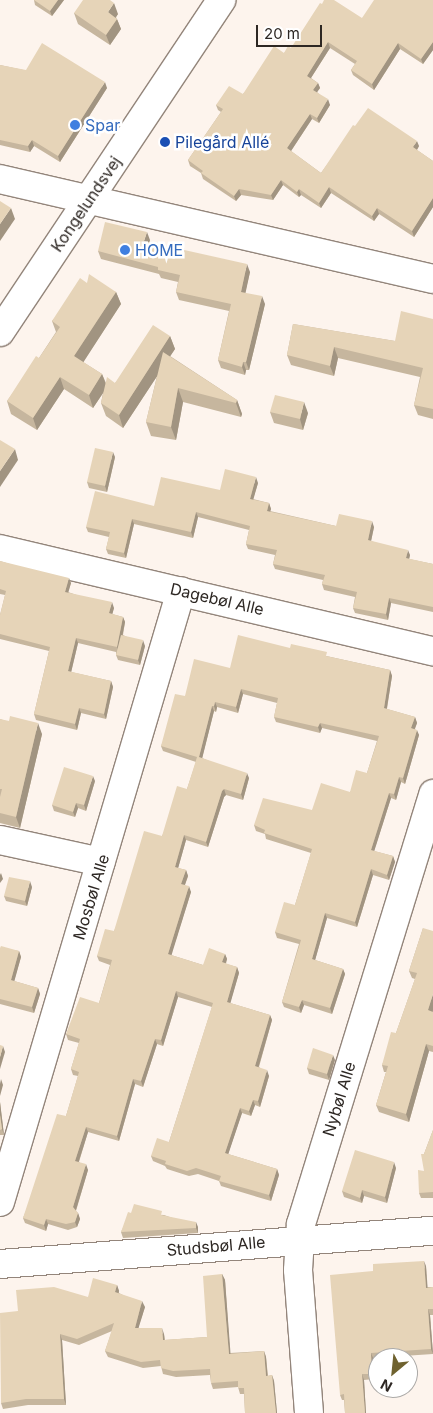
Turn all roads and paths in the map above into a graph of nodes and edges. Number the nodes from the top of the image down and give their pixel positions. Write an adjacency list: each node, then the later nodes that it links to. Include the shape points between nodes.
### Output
1 (222, 0): 3 (street, Kongelundsvej)
2 (0, 179): 3 (street)
3 (90, 198): 4 (street); 5 (street, Kongelundsvej)
4 (433, 279)
5 (0, 332)
6 (0, 549): 7 (street, Dagebøl Alle)
7 (181, 592): 8 (street, Dagebøl Alle); 11 (street, Mosbøl Alle)
8 (433, 651)
9 (433, 794): 14 (street, Nybøl Alle, via 301,1224)
10 (0, 840): 11 (street)
11 (101, 862): 12 (street, Mosbøl Alle)
12 (0, 1202)
13 (433, 1231): 14 (street, Studsbøl Alle)
14 (300, 1240): 15 (street, Studsbøl Alle); 16 (street, Nybøl Alle, via 298,1270)
15 (0, 1264)
16 (309, 1413)

